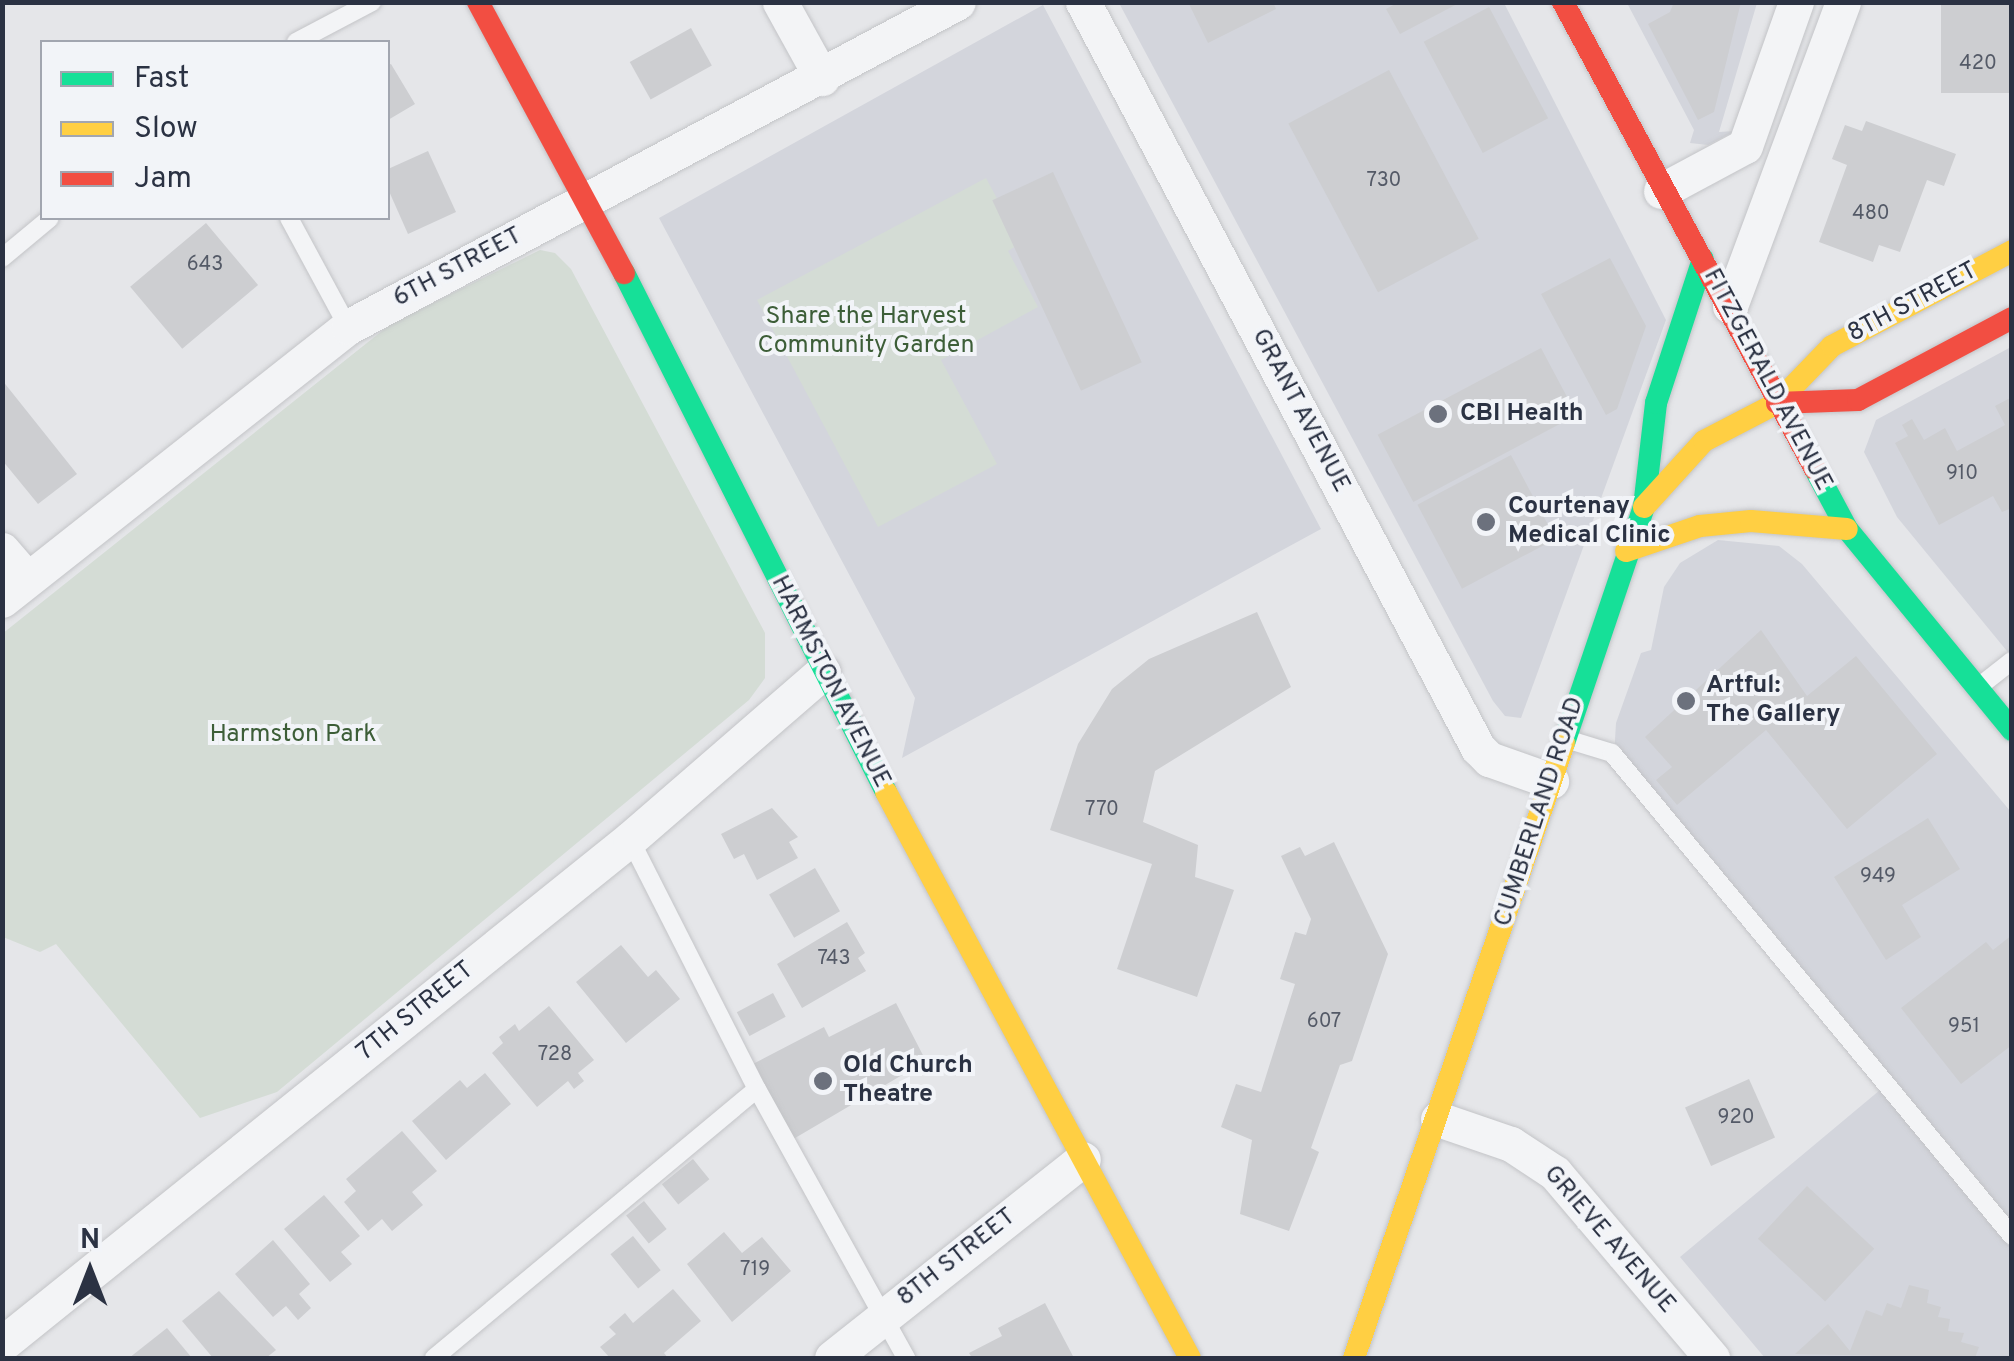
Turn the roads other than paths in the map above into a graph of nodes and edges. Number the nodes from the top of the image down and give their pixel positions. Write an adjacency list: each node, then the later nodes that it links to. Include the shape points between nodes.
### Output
1 (372, 2): 9 (lane)
2 (478, 2): 12 (street, HARMSTON AVENUE)
3 (780, 2): 10 (street)
4 (958, 2): 10 (street, 6TH STREET)
5 (1083, 2): 32 (street, GRANT AVENUE, via 1478,748 1488,760)
6 (1563, 2): 11 (street, FITZGERALD AVENUE)
7 (1796, 2): 11 (street, via 1745,146)
8 (1843, 2): 18 (street)
9 (300, 40)
10 (822, 78): 12 (street, 6TH STREET)
11 (1661, 191): 17 (street, FITZGERALD AVENUE)
12 (586, 200): 20 (street, 6TH STREET); 28 (street, HARMSTON AVENUE)
13 (48, 220): 16 (lane)
14 (290, 220): 20 (lane)
15 (2012, 252): 21 (street, 8TH STREET, via 1832,346)
16 (2, 258)
17 (1703, 259): 18 (street, FITZGERALD AVENUE); 22 (street, CUMBERLAND ROAD, via 1656,402)
18 (1730, 306): 21 (street, FITZGERALD AVENUE)
19 (2012, 318): 21 (street, 8TH STREET, via 1858,400)
20 (348, 326): 26 (street, 6TH STREET)
21 (1776, 402): 22 (street, 8TH STREET, via 1704,441); 23 (street, FITZGERALD AVENUE)
22 (1644, 508): 25 (street, CUMBERLAND ROAD)
23 (1847, 529): 25 (street, via 1717,524); 29 (street, FITZGERALD AVENUE)
24 (2, 550): 26 (street)
25 (1626, 551): 31 (street, CUMBERLAND ROAD)
26 (14, 589)
27 (2012, 661): 29 (lane)
28 (824, 672): 33 (street, 7TH STREET); 36 (street, HARMSTON AVENUE)
29 (1976, 688): 30 (street, FITZGERALD AVENUE)
30 (2012, 730)
31 (1564, 739): 32 (street, CUMBERLAND ROAD); 37 (lane, via 1612,753)
32 (1551, 781): 35 (street, CUMBERLAND ROAD)
33 (630, 839): 34 (lane); 39 (street, 7TH STREET)
34 (756, 1089): 38 (lane); 40 (lane)
35 (1438, 1119): 44 (street, CUMBERLAND ROAD); 45 (street, GRIEVE AVENUE, via 1511,1144 1555,1172)
36 (1083, 1159): 38 (street, 8TH STREET); 43 (street, HARMSTON AVENUE)
37 (2012, 1236)
38 (884, 1314): 41 (street, 8TH STREET); 42 (lane)
39 (2, 1344)
40 (434, 1358)
41 (832, 1358)
42 (906, 1358)
43 (1190, 1358)
44 (1354, 1358)
45 (1712, 1358)

